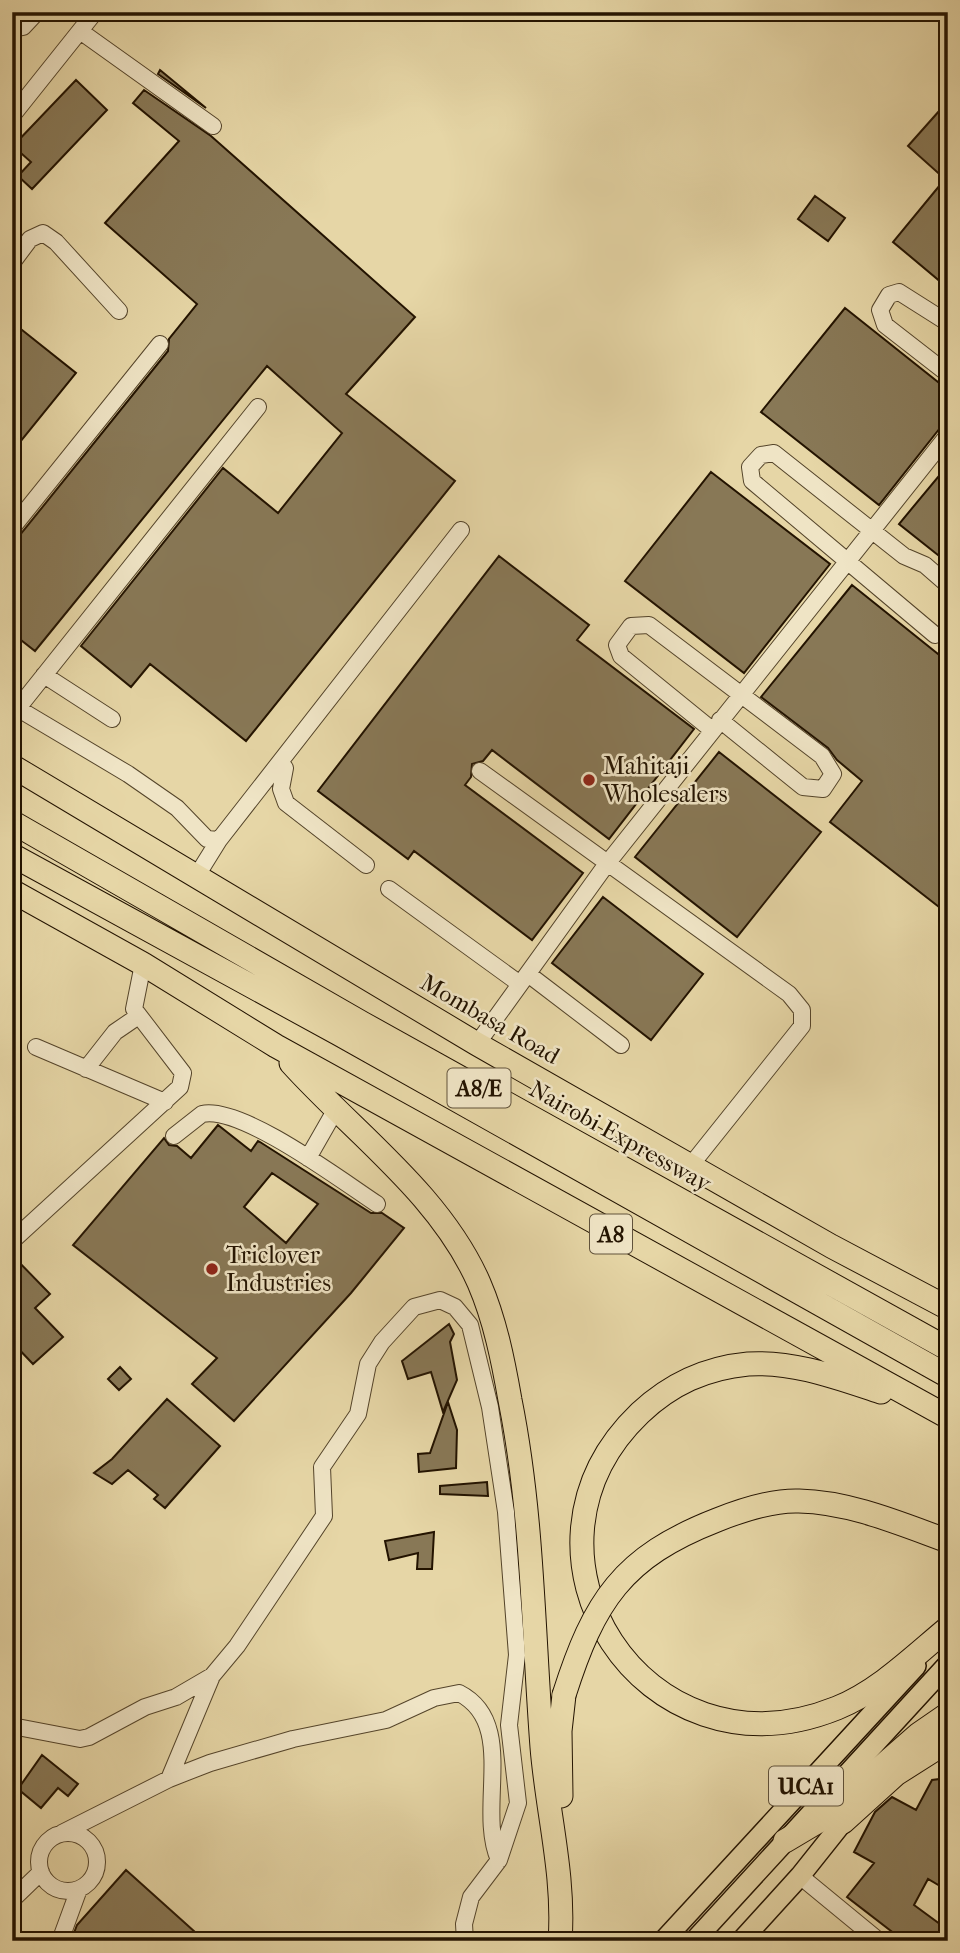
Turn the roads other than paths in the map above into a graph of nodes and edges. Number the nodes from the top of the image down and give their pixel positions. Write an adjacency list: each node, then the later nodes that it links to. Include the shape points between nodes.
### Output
1 (37, 12): 3 (lane, via 23,27)
2 (94, 12): 4 (lane)
3 (12, 29)
4 (80, 31): 5 (lane); 6 (lane)
5 (12, 116)
6 (213, 126)
7 (12, 263): 8 (lane, via 30,239 43,233)
8 (119, 311)
9 (948, 323): 11 (lane, via 899,292 889,295 880,310 885,325)
10 (160, 344): 14 (lane)
11 (948, 374)
12 (258, 407): 20 (lane)
13 (948, 435): 15 (lane)
14 (12, 527)
15 (873, 529): 17 (lane); 17 (lane, via 774,453 761,455 750,467 752,481); 18 (lane)
16 (461, 530): 25 (lane)
17 (847, 561): 19 (lane); 21 (lane)
18 (948, 586)
19 (935, 635)
20 (44, 675): 22 (lane); 23 (lane)
21 (740, 696): 24 (lane); 24 (lane, via 822,756 833,774 829,783 823,789 803,787); 24 (lane, via 649,625 631,626 619,641 621,656)
22 (15, 707): 29 (lane, via 128,774 177,808 207,839)
23 (112, 719)
24 (716, 725): 32 (lane)
25 (281, 763): 29 (lane); 31 (lane, via 286,803)
26 (12, 766): 33 (highway, Mombasa Road)
27 (480, 771): 32 (lane)
28 (12, 822): 52 (highway, Nairobi Expressway / A8/E)
29 (219, 839): 33 (lane)
30 (12, 855): 53 (highway, Nairobi Expressway / A8/E)
31 (366, 865)
32 (606, 865): 37 (lane); 48 (lane, via 789,994 802,1010 802,1026)
33 (197, 877): 39 (highway, Mombasa Road)
34 (389, 889): 37 (lane)
35 (12, 891): 36 (highway, A8)
36 (143, 964): 38 (lane, via 134,1001); 41 (highway, A8)
37 (524, 979): 39 (lane); 40 (lane)
38 (137, 1017): 43 (lane, via 115,1032); 44 (lane, via 183,1073 180,1087)
39 (477, 1044): 48 (highway, Mombasa Road)
40 (621, 1045)
41 (276, 1046): 45 (highway); 54 (highway, A8)
42 (36, 1047): 43 (lane)
43 (86, 1069): 44 (lane)
44 (165, 1102): 50 (lane)
45 (336, 1109): 47 (lane); 71 (highway, via 392,1163 457,1244 494,1325 518,1437 528,1513 542,1745)
46 (174, 1136): 47 (lane, via 202,1114 220,1112)
47 (309, 1158): 49 (lane)
48 (691, 1165): 51 (highway, Mombasa Road)
49 (377, 1204)
50 (12, 1241)
51 (948, 1308)
52 (948, 1349)
53 (948, 1376)
54 (942, 1415): 56 (highway, via 790,1365 750,1364 701,1372 666,1390 609,1450 587,1505 584,1563 603,1627 628,1666 659,1693 715,1719 781,1724 837,1708 885,1680)
55 (948, 1541): 71 (highway, bridge, via 856,1510 799,1501 746,1508 648,1554 607,1597 582,1640 564,1695)
56 (948, 1630): 76 (main road, UCA1)
57 (948, 1664): 65 (main road, UCA1)
58 (212, 1676): 60 (lane, via 89,1737); 62 (lane); 66 (lane, via 317,1530 324,1516 323,1466 358,1414 369,1364 382,1342 414,1307 440,1300 455,1307 470,1325 485,1380 510,1545 517,1655 509,1725 518,1803)
59 (948, 1714): 65 (highway, via 822,1819)
60 (12, 1726)
61 (948, 1741): 63 (highway, via 896,1774)
62 (169, 1779): 64 (lane); 66 (lane, via 293,1739 386,1720 434,1698 459,1693 480,1707 491,1731 490,1825)
63 (844, 1822): 68 (main road, UCA1)
64 (62, 1833): 67 (lane, via 48,1840 40,1852); 69 (lane, via 82,1836 94,1846 97,1868)
65 (785, 1841): 77 (main road, UCA1)
66 (499, 1860): 74 (lane, via 471,1897)
67 (41, 1872): 69 (lane, via 61,1890); 70 (lane)
68 (800, 1876): 72 (main road, UCA1); 78 (lane)
69 (79, 1889): 73 (lane)
70 (12, 1900)
71 (560, 1901): 75 (highway)
72 (750, 1938)
73 (60, 1941)
74 (465, 1941)
75 (560, 1941)
76 (663, 1941)
77 (694, 1941)
78 (879, 1941)

